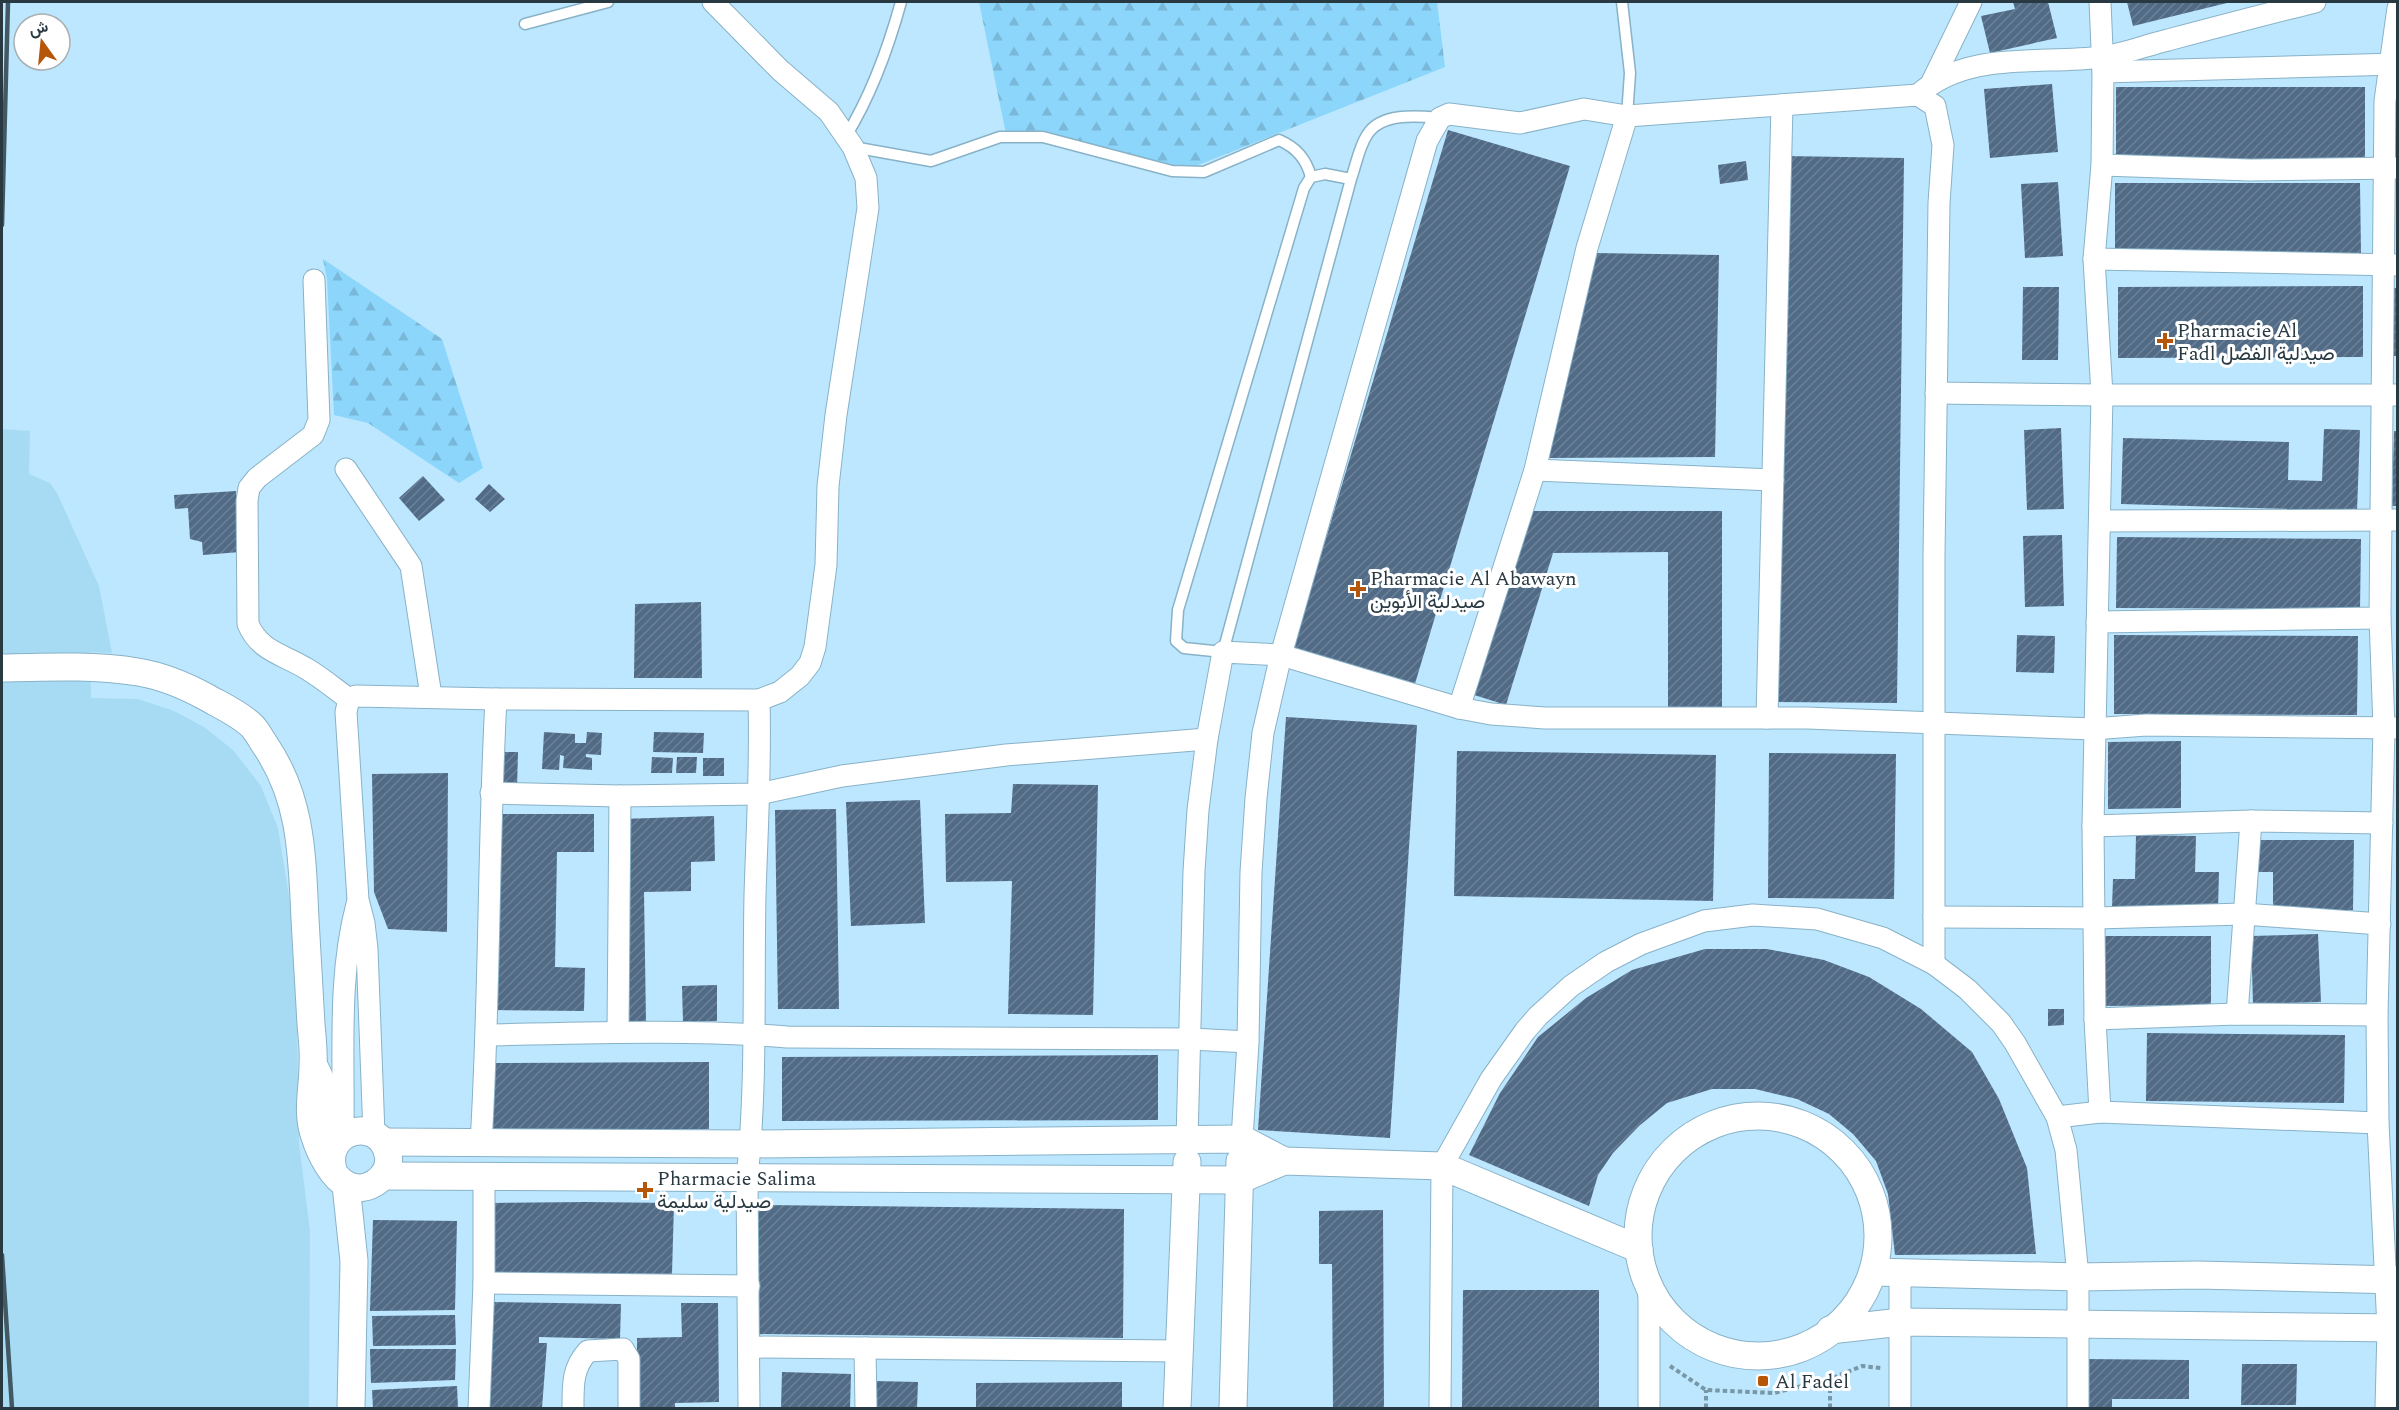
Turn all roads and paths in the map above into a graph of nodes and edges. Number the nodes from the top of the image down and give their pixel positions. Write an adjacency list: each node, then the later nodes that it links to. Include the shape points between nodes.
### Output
1 (608, 2): 9 (lane)
2 (713, 2): 16 (street, via 780,70 829,112)
3 (901, 2): 16 (lane, via 888,49)
4 (1622, 2): 14 (lane, via 1630,73)
5 (1971, 2): 12 (street)
6 (2100, 2): 10 (street)
7 (2315, 2): 10 (street)
8 (2397, 8): 11 (street)
9 (525, 24)
10 (2103, 64): 11 (street); 12 (street, via 2019,60 1986,64 1953,74); 17 (street)
11 (2393, 64): 18 (street, via 2385,101)
12 (1925, 89): 13 (street); 24 (street, via 1935,106 1943,145)
13 (1782, 105): 14 (street); 29 (street)
14 (1628, 116): 15 (street, via 1584,109 1520,123 1449,114); 28 (street, via 1587,248)
15 (1440, 118): 20 (lane, via 1403,115 1384,122 1367,134); 35 (street, via 1427,141)
16 (849, 141): 19 (lane, via 931,160 1000,137 1043,137 1172,171 1204,172 1279,140 1306,160); 40 (street, via 866,178 868,208 836,415 828,486 826,565 815,647 800,676 780,692)
17 (2102, 165): 18 (street, via 2250,170); 21 (street)
18 (2391, 168): 22 (street)
19 (1311, 177): 20 (lane, via 1325,174); 34 (lane, via 1304,188 1178,610 1176,641 1184,648)
20 (1351, 179): 34 (lane)
21 (2094, 259): 22 (street); 25 (street)
22 (2390, 265): 26 (street)
23 (314, 279): 38 (street, via 319,420 313,435 266,470 249,488 248,624 264,646 307,669)
24 (1936, 393): 25 (street); 43 (street)
25 (2102, 395): 26 (street); 30 (street)
26 (2390, 395): 31 (street)
27 (346, 469): 37 (street, via 411,566)
28 (1535, 470): 29 (street); 41 (street)
29 (1773, 480): 42 (street)
30 (2100, 520): 31 (street); 33 (street)
31 (2389, 520): 32 (street)
32 (2380, 618): 33 (street); 44 (street)
33 (2097, 622): 45 (street)
34 (1223, 652): 35 (street); 46 (street)
35 (1281, 655): 41 (street); 66 (street, via 1263,733 1256,798)
36 (2, 668): 67 (street, via 90,667 139,672 179,683 252,726 280,766 302,853)
37 (431, 696): 38 (street); 39 (street)
38 (349, 699): 53 (street, via 346,712)
39 (496, 699): 40 (street); 47 (street)
40 (759, 700): 48 (street)
41 (1459, 708): 42 (street, via 1545,718)
42 (1767, 718): 43 (street)
43 (1935, 722): 45 (street); 55 (street)
44 (2391, 728): 45 (street, via 2146,725); 51 (street)
45 (2093, 729): 52 (street)
46 (1207, 739): 48 (street, via 960,761 842,776); 65 (street, via 1194,871)
47 (491, 792): 49 (street); 64 (street)
48 (759, 794): 49 (street); 63 (street)
49 (620, 796): 62 (street)
50 (2251, 821): 51 (street); 52 (street); 54 (street)
51 (2382, 823): 57 (street)
52 (2093, 826): 56 (street)
53 (358, 900): 71 (street, via 347,945); 72 (street, via 367,949)
54 (2244, 914): 56 (street); 57 (street); 59 (street)
55 (1934, 917): 56 (street); 58 (street)
56 (2094, 918): 61 (street)
57 (2380, 924): 60 (street)
58 (1934, 964): 69 (street, via 1967,989 2001,1023); 78 (street, via 1883,938 1817,919 1753,915 1704,921 1641,944 1571,986 1525,1031 1491,1079)
59 (2237, 1014): 60 (street); 61 (street)
60 (2377, 1015): 70 (street)
61 (2095, 1019): 68 (street)
62 (618, 1032): 63 (street); 64 (street)
63 (754, 1034): 65 (street); 76 (street)
64 (488, 1035): 75 (street)
65 (1191, 1039): 66 (street); 74 (street)
66 (1248, 1042): 73 (street)
67 (314, 1066): 71 (street, via 331,1101); 81 (street, via 310,1097 314,1135 323,1156)
68 (2100, 1112): 69 (street); 70 (street)
69 (2057, 1117): 86 (street, via 2066,1150)
70 (2378, 1123): 87 (street)
71 (341, 1137): 72 (street, via 358,1130); 81 (street, via 331,1154)
72 (378, 1138): 75 (street); 81 (street, via 388,1153 388,1161)
73 (1242, 1139): 74 (street); 77 (street); 83 (street)
74 (1187, 1140): 76 (street); 82 (street)
75 (482, 1143): 76 (street)
76 (751, 1144): 80 (street)
77 (1284, 1161): 78 (street); 83 (street)
78 (1442, 1166): 84 (street); 109 (street)
79 (484, 1178): 80 (street); 81 (street); 88 (street)
80 (747, 1178): 82 (street); 89 (street)
81 (358, 1179): 101 (street)
82 (1186, 1179): 83 (street); 96 (street)
83 (1239, 1180): 108 (street)
84 (1642, 1262): 85 (street, via 1638,1238 1640,1212 1648,1186 1662,1164 1680,1144 1702,1130 1726,1120 1753,1116 1779,1118 1804,1126 1847,1157 1872,1203 1879,1254); 93 (street, via 1650,1286 1668,1314 1714,1350 1737,1358 1770,1357 1803,1346); 97 (street, via 1650,1298)
85 (1887, 1273): 86 (street); 90 (street); 93 (street)
86 (2078, 1277): 87 (street); 91 (street)
87 (2391, 1279): 92 (street)
88 (484, 1283): 89 (street); 102 (street)
89 (749, 1286): 94 (street)
90 (1901, 1322): 91 (street); 93 (street); 98 (street)
91 (2077, 1324): 92 (street); 114 (street)
92 (2392, 1328): 115 (street)
93 (1830, 1330)
94 (749, 1347): 95 (street); 105 (street)
95 (865, 1348): 96 (street); 106 (street)
96 (1179, 1351): 107 (street)
97 (1649, 1358): 100 (path, via 1675,1368); 110 (street)
98 (1900, 1370): 99 (path, via 1862,1366); 113 (street)
99 (1830, 1379): 100 (path, via 1774,1393); 112 (path)
100 (1706, 1390): 111 (path)
101 (351, 1408)
102 (479, 1408)
103 (573, 1408): 104 (street, via 574,1375 579,1360 588,1351 623,1349 628,1359)
104 (629, 1408)
105 (749, 1408)
106 (866, 1408)
107 (1177, 1408)
108 (1233, 1408)
109 (1440, 1408)
110 (1649, 1408)
111 (1706, 1408)
112 (1830, 1408)
113 (1900, 1408)
114 (2078, 1408)
115 (2386, 1408)

